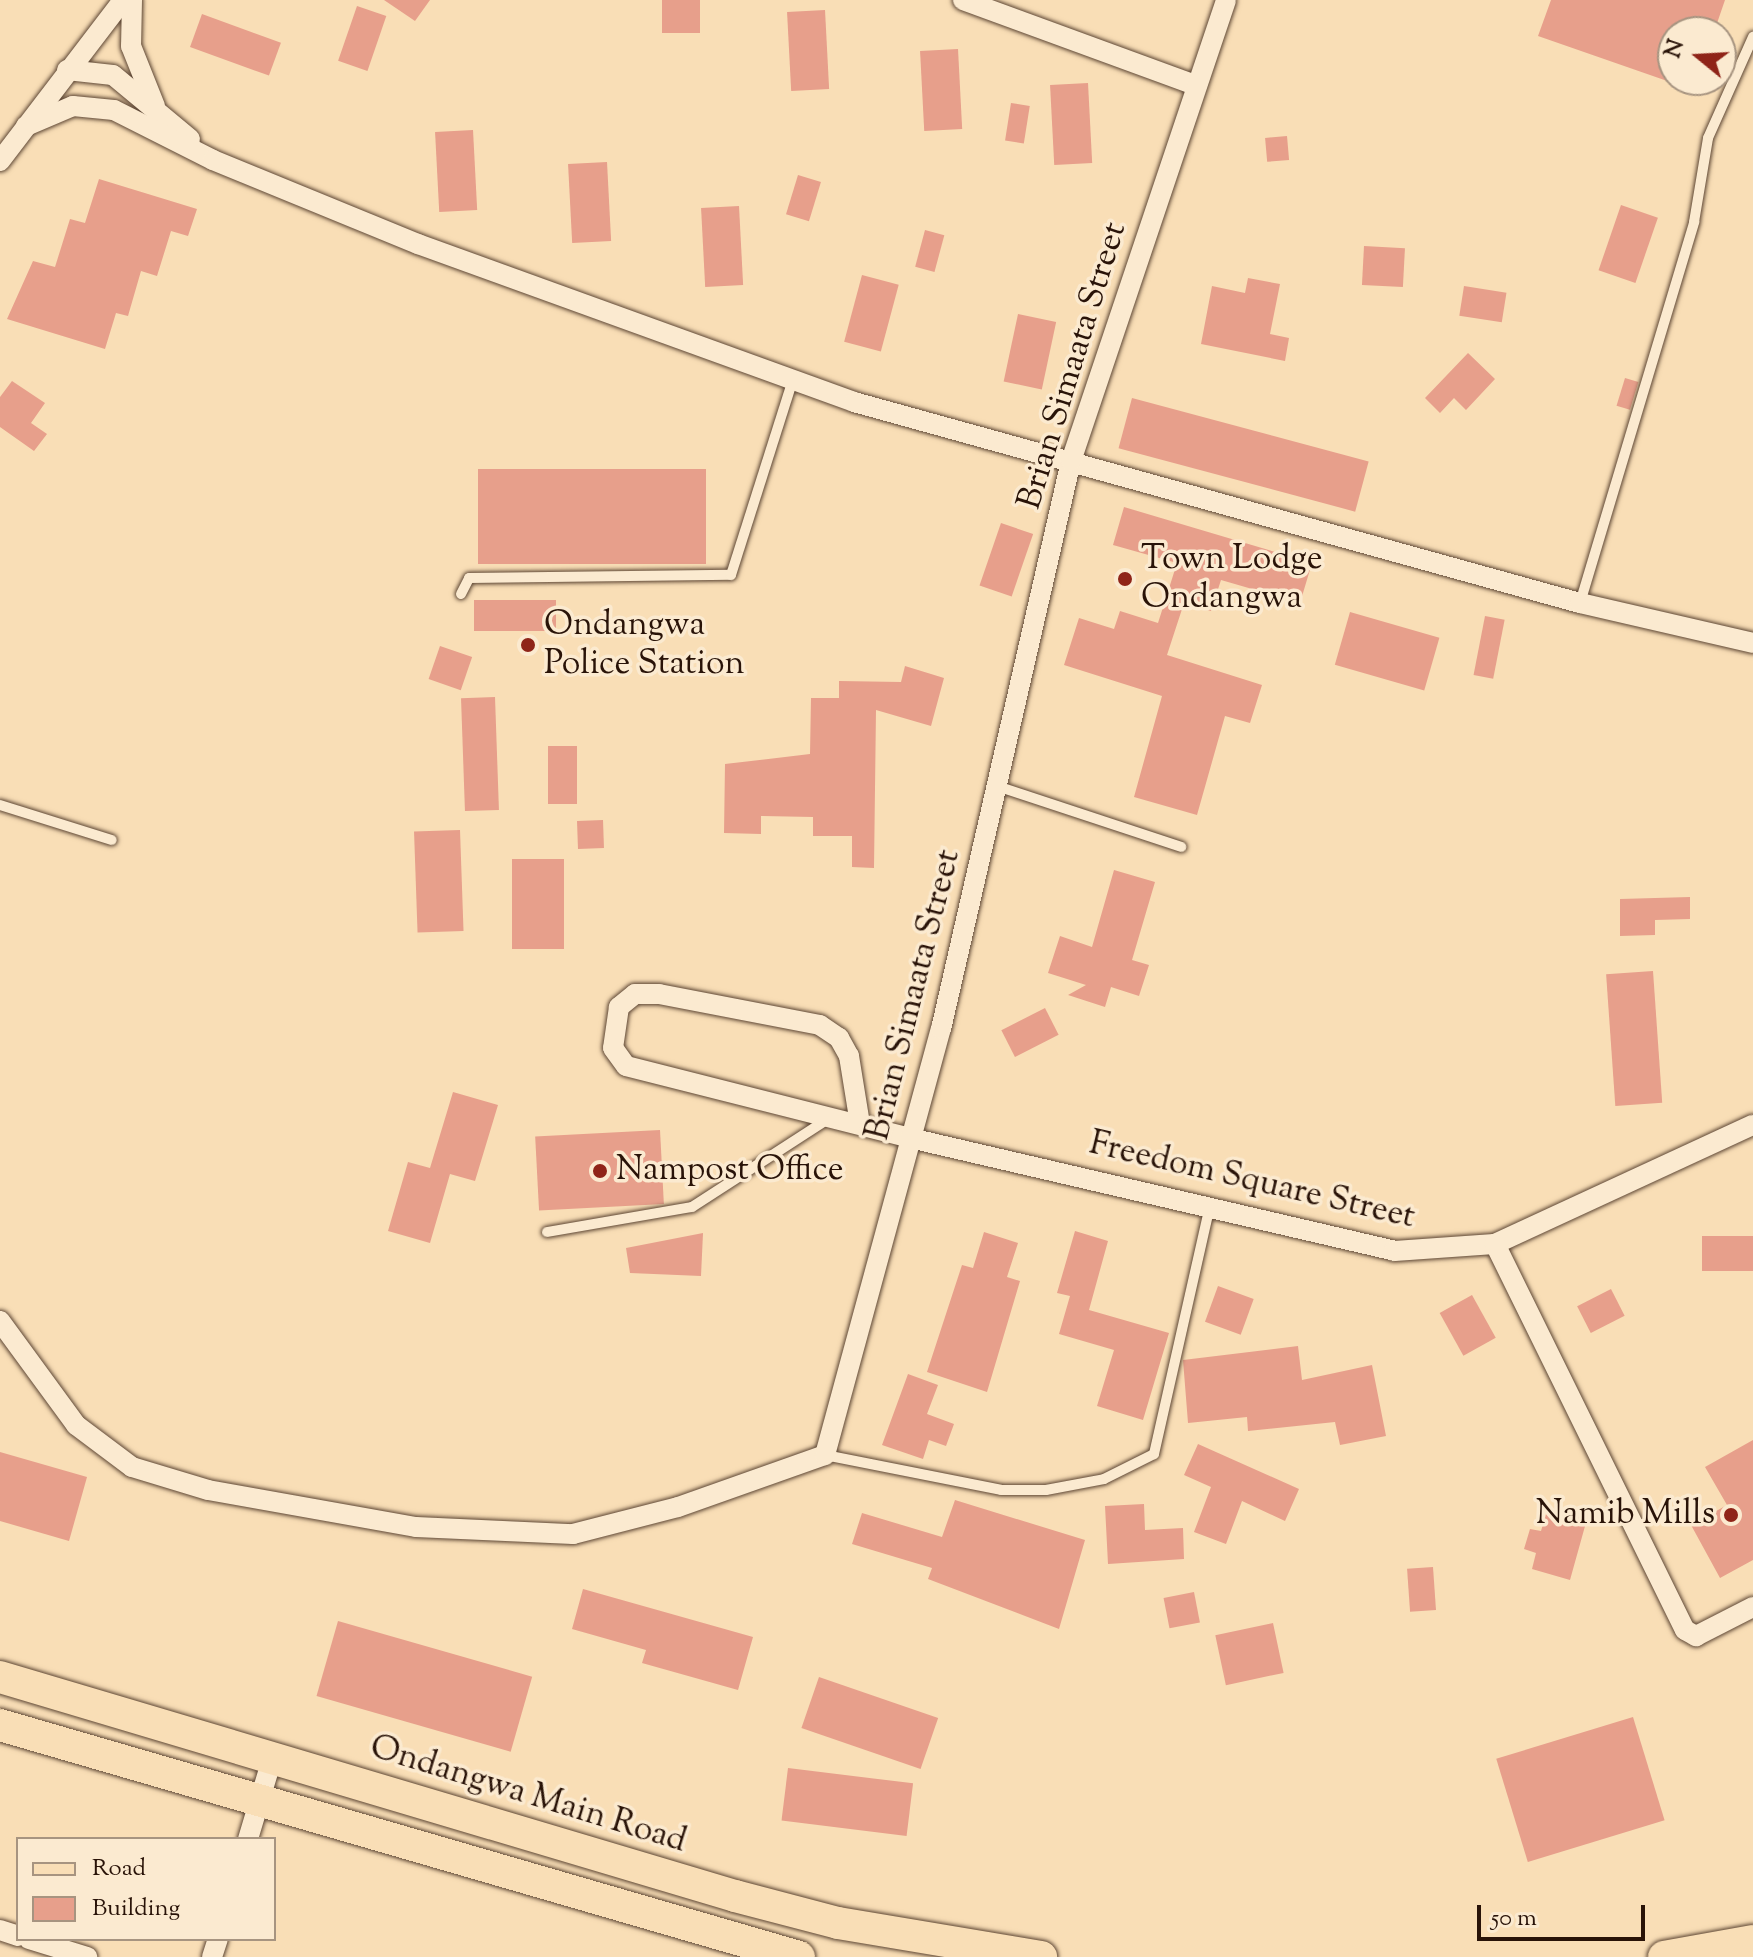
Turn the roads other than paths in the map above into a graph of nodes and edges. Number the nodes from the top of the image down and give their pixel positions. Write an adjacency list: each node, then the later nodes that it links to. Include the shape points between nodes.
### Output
1 (123, 0): 6 (street)
2 (132, 0): 8 (street, via 131,46)
3 (963, 0): 7 (street)
4 (1226, 0): 7 (street, Brian Simaata Street)
5 (1753, 37): 15 (lane, via 1708,138 1694,222)
6 (67, 70): 8 (street, via 113,75); 9 (street)
7 (1195, 85): 13 (street, Brian Simaata Street)
8 (155, 106): 10 (street)
9 (26, 126): 10 (street, via 73,106 114,110); 11 (street)
10 (213, 160): 12 (street)
11 (0, 161)
12 (793, 380): 13 (street); 14 (lane, via 731,575 469,578)
13 (1071, 461): 15 (street); 17 (street, Brian Simaata Street)
14 (461, 594)
15 (1580, 603): 16 (street)
16 (1753, 643)
17 (1000, 787): 20 (lane); 24 (street, Brian Simaata Street)
18 (0, 805): 19 (lane)
19 (112, 840)
20 (1181, 847)
21 (830, 1118): 22 (street, Freedom Square Street); 22 (street, Freedom Square Street, via 626,1066 613,1048 619,1007 635,994 659,994 820,1025 839,1038 849,1056); 26 (lane, via 692,1207)
22 (860, 1124): 24 (street, Freedom Square Street)
23 (1753, 1125): 27 (street, Freedom Square Street)
24 (910, 1138): 25 (street, Freedom Square Street); 29 (street, Brian Simaata Street)
25 (1210, 1203): 27 (street, Freedom Square Street, via 1394,1251); 29 (lane, via 1154,1454 1104,1479 1046,1490 1001,1490)
26 (547, 1232)
27 (1495, 1244): 30 (street, via 1685,1630 1696,1636)
28 (0, 1321): 29 (street, via 76,1425 132,1467 208,1490 416,1527 573,1534 678,1507)
29 (825, 1455)
30 (1753, 1607)
31 (0, 1677): 33 (main road, Ondangwa Main Road)
32 (0, 1725): 34 (main road)
33 (272, 1759): 34 (street); 40 (main road, Ondangwa Main Road, via 838,1923)
34 (259, 1804): 35 (street); 39 (main road)
35 (249, 1837)
36 (35, 1941): 38 (street)
37 (1753, 1941): 41 (main road)
38 (87, 1957)
39 (799, 1957)
40 (1041, 1957)
41 (1664, 1957)

